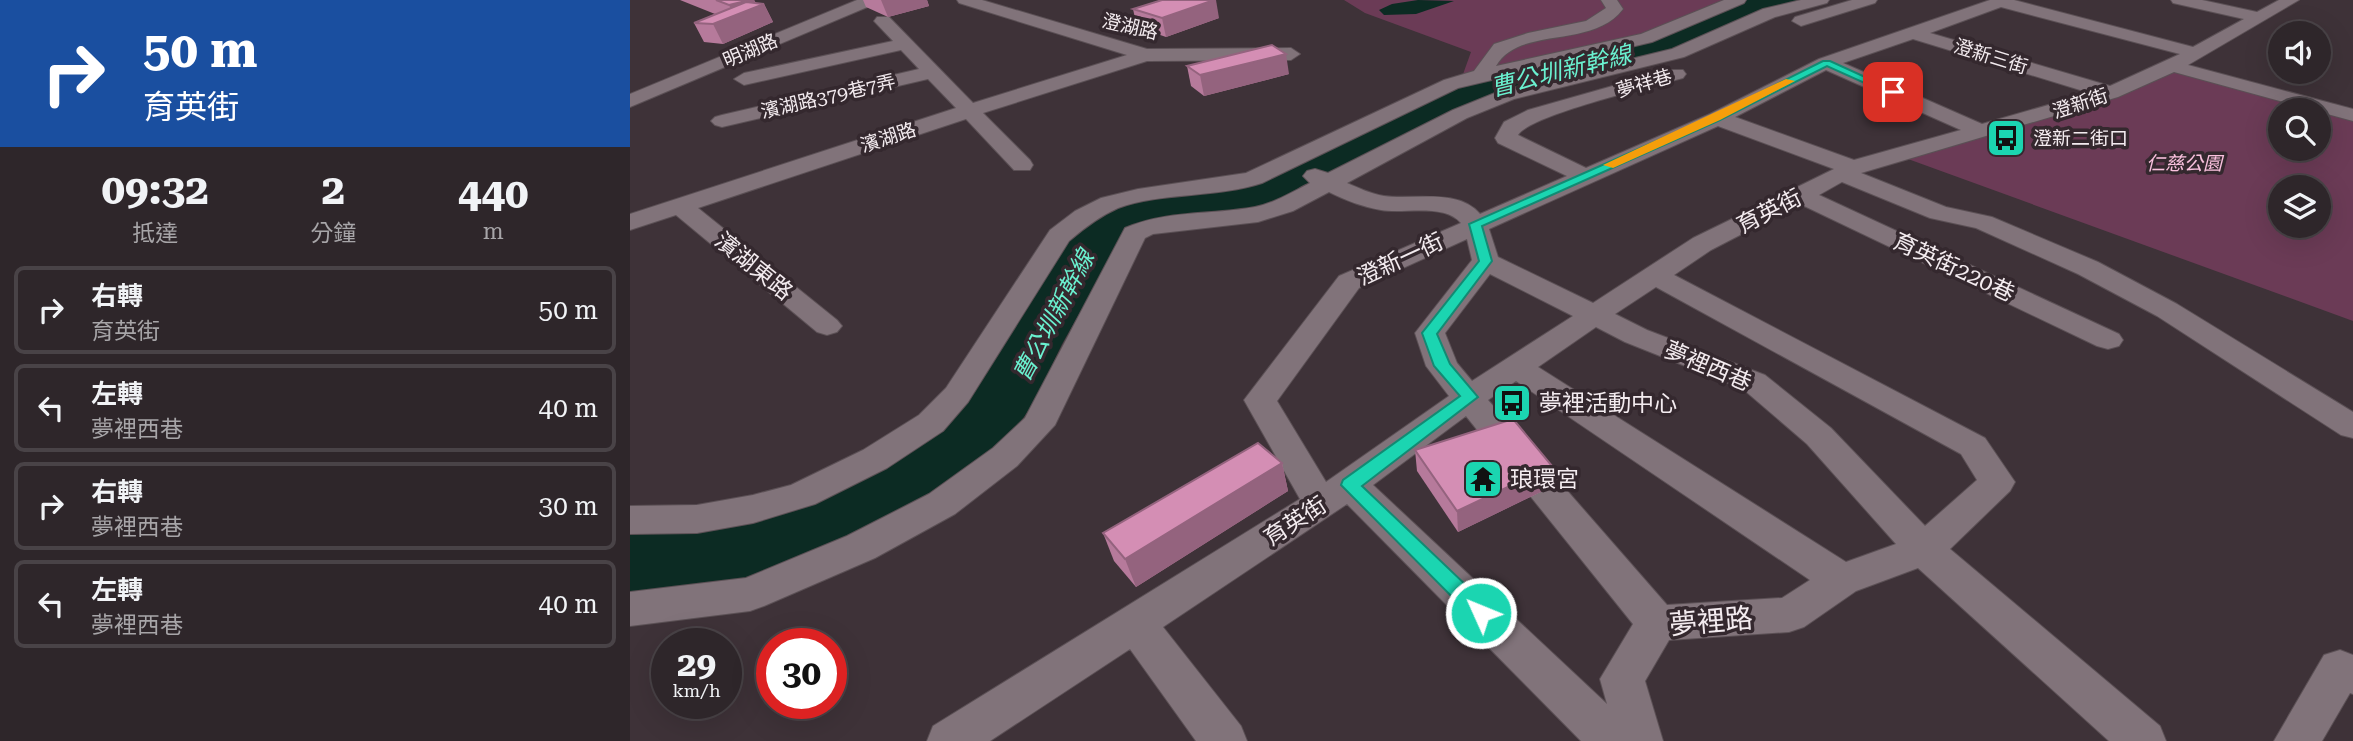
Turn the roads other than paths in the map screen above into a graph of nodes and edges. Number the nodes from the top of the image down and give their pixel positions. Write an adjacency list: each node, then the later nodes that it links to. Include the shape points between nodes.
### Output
1 (871, 0): 25 (street, 明湖路)
2 (965, 0): 17 (street, 澄湖路)
3 (1609, 0): 22 (street, via 1615,9 1609,17 1498,49)
4 (1738, 0): 22 (street, 夢祥巷, via 1646,38)
5 (1821, 0): 35 (street, via 1769,13 1678,52 1507,95 1460,114)
6 (1869, 0): 14 (street, via 1786,26)
7 (2179, 0): 10 (street)
8 (2291, 0): 10 (street, 澄新街)
9 (2003, 1): 12 (street); 15 (street)
10 (2258, 18): 15 (street, 澄新街)
11 (883, 21): 13 (street)
12 (1913, 33): 18 (street, 澄新一街); 24 (street, 澄新三街)
13 (906, 44): 21 (street); 23 (street)
14 (1740, 47)
15 (2196, 52): 19 (street, 澄新街)
16 (1291, 54): 17 (street, 澄湖路)
17 (1146, 55): 26 (street, 濱湖路)
18 (1826, 63): 28 (street, 澄新一街); 30 (street)
19 (2172, 66): 24 (street, 澄新街); 27 (street)
20 (1694, 68): 34 (street, 夢祥巷, via 1535,114 1512,127 1506,138)
21 (933, 72): 26 (street); 29 (street, 濱湖路379巷7弄)
22 (1481, 75): 31 (street, 夢祥巷, via 1451,84)
23 (744, 79)
24 (2111, 93): 30 (street, 澄新街)
25 (630, 101)
26 (970, 110): 32 (street); 37 (street, 濱湖路)
27 (2353, 115)
28 (1717, 118): 33 (street); 34 (street, 澄新一街)
29 (722, 121)
30 (1982, 131): 33 (street, 澄新街)
31 (1285, 163): 35 (street); 49 (street, 夢祥巷, via 1238,184 1138,196 1084,216 1059,236 957,395 931,423 875,459 802,495 753,509 697,519)
32 (1022, 165)
33 (1847, 171): 36 (street, 育英街); 47 (street, via 1940,213 1983,222 2088,268 2167,310)
34 (1585, 176): 39 (street, 澄新一街)
35 (1331, 184): 39 (street, via 1358,198 1461,209); 52 (street, via 1258,214 1148,227 1134,233 1038,425 1005,457 942,504 860,547 750,594)
36 (1800, 195): 41 (street, 育英街, via 1702,244); 44 (street, 育英街220巷)
37 (680, 206): 38 (street, 濱湖路); 43 (street, 濱湖東路)
38 (630, 222)
39 (1475, 224): 40 (street); 48 (street, 澄新一街, via 1349,282 1260,400)
40 (1486, 261): 42 (street, 夢裡西巷); 46 (street, via 1430,333 1442,366)
41 (1656, 276): 42 (street, 育英街); 50 (street, via 1973,446 1997,482)
42 (1595, 316): 45 (street, 育英街); 50 (street, 夢裡西巷, via 1754,382 1819,436)
43 (827, 326)
44 (2108, 340)
45 (1516, 367): 46 (street, 育英街); 51 (street)
46 (1470, 397): 48 (street, 育英街); 53 (street)
47 (2353, 427)
48 (1336, 495): 54 (street, 育英街); 58 (street)
49 (630, 520)
50 (1924, 550): 51 (street); 60 (street, 夢裡西巷)
51 (1842, 580): 53 (street, 夢裡路, via 1789,615)
52 (630, 609)
53 (1657, 623): 59 (street, 夢裡路, via 1622,679)
54 (1135, 624): 56 (street, 育英街); 57 (street)
55 (2353, 675): 61 (street, via 2340,669)
56 (950, 741)
57 (1224, 741)
58 (1613, 741)
59 (1640, 741)
60 (2143, 741)
61 (2297, 741)

